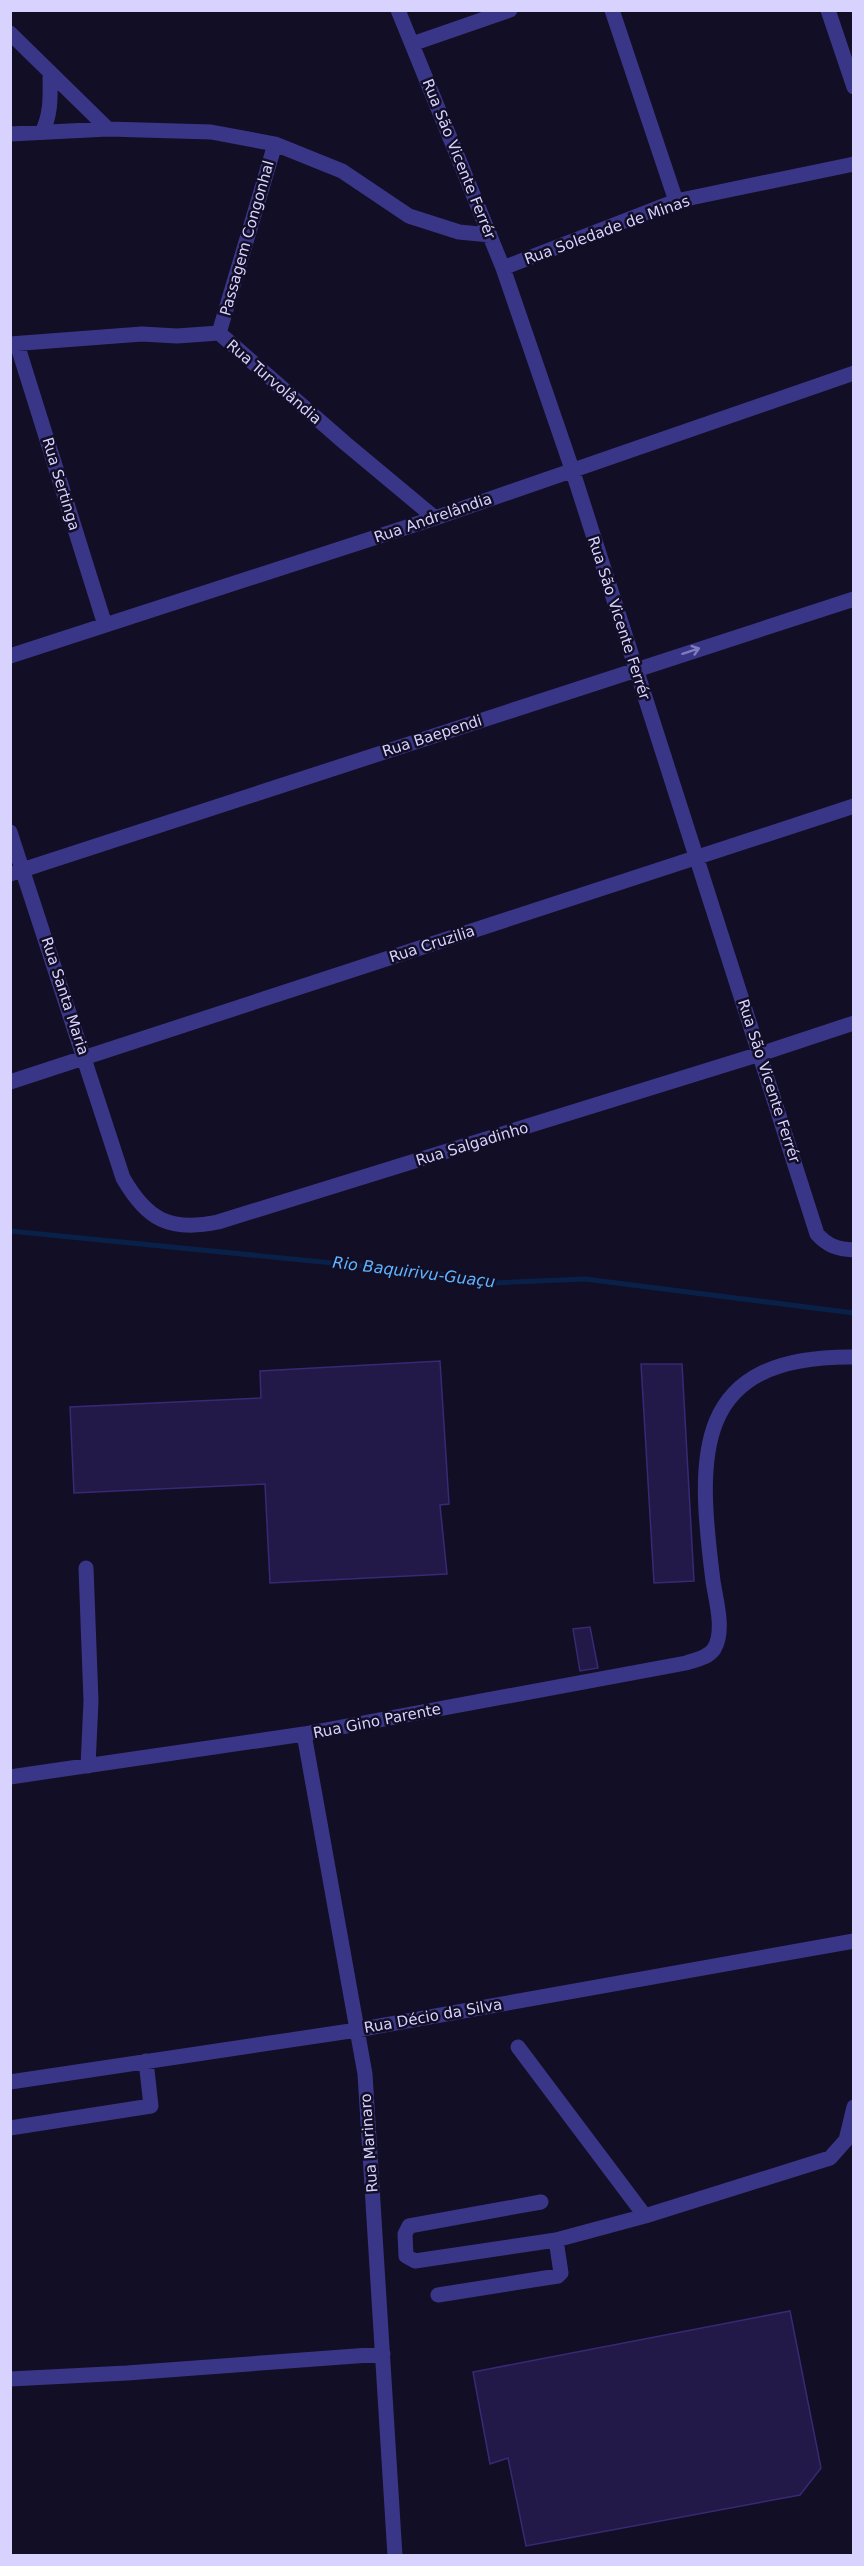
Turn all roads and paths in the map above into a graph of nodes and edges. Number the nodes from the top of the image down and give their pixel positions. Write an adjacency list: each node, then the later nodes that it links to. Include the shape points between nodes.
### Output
1 (398, 10): 6 (street, Rua São Vicente Ferrér)
2 (510, 10): 6 (street)
3 (612, 10): 14 (street)
4 (828, 10): 8 (street)
5 (10, 33): 7 (street)
6 (412, 44): 15 (street, Rua São Vicente Ferrér)
7 (50, 72): 9 (street); 10 (street, via 50,105)
8 (854, 87)
9 (108, 129): 10 (street); 12 (street, via 211,132)
10 (42, 132): 11 (street)
11 (10, 134)
12 (274, 144): 15 (street, via 342,171 409,216 459,232); 17 (street, Passagem Congonhal)
13 (854, 164): 14 (street, Rua Soledade de Minas)
14 (676, 201): 16 (street, Rua Soledade de Minas)
15 (490, 235): 16 (street, Rua São Vicente Ferrér)
16 (503, 268): 20 (street, Rua São Vicente Ferrér)
17 (219, 333): 18 (street, Rua Turvolândia, via 142,334); 21 (street, Rua Turvolândia)
18 (14, 344): 23 (street, Rua Sertinga)
19 (854, 373): 20 (street, Rua Andrelândia)
20 (572, 469): 21 (street, Rua Andrelândia); 25 (street, Rua São Vicente Ferrér)
21 (435, 518): 23 (street, Rua Andrelândia)
22 (854, 599): 25 (street, Rua Baependi, one-way to 22)
23 (105, 625): 24 (street, Rua Andrelândia)
24 (10, 656)
25 (635, 669): 28 (street, Rua São Vicente Ferrér); 29 (street, Rua Baependi)
26 (854, 806): 28 (street, Rua Cruzilia)
27 (10, 832): 29 (street, Rua Santa Maria)
28 (697, 857): 31 (street, Rua São Vicente Ferrér); 32 (street, Rua Cruzilia)
29 (17, 872): 32 (street, Rua Santa Maria)
30 (854, 1023): 31 (street, Rua Salgadinho)
31 (760, 1054): 34 (street, Rua Salgadinho, via 196,1226 178,1226 146,1211 123,1178); 35 (street, Rua São Vicente Ferrér, via 817,1234 826,1245)
32 (85, 1057): 33 (street, Rua Cruzilia); 34 (street, Rua Santa Maria)
33 (10, 1082)
34 (118, 1160)
35 (854, 1250)
36 (854, 1357): 38 (street, Rua Gino Parente, via 812,1359 759,1374 739,1387 718,1412 706,1458 704,1503 719,1625 714,1649 705,1657)
37 (86, 1568): 39 (street, via 91,1701)
38 (304, 1734): 39 (street, Rua Gino Parente); 42 (street, Rua Marinaro)
39 (88, 1766): 40 (street, Rua Gino Parente)
40 (10, 1777)
41 (854, 1941): 42 (street, Rua Décio da Silva)
42 (357, 2030): 44 (street, Rua Décio da Silva); 52 (street, Rua Marinaro, via 365,2074)
43 (518, 2047): 49 (street)
44 (146, 2061): 45 (street, Rua Décio da Silva); 47 (street, via 151,2106)
45 (10, 2082)
46 (854, 2107): 49 (street, via 846,2140 830,2158)
47 (10, 2128)
48 (541, 2202): 50 (street, via 409,2226 405,2234 406,2256 415,2261)
49 (645, 2216): 50 (street)
50 (556, 2240): 51 (street, via 561,2273 558,2276)
51 (438, 2295)
52 (383, 2354): 53 (street); 54 (street, Rua Marinaro)
53 (10, 2379)
54 (395, 2556)

